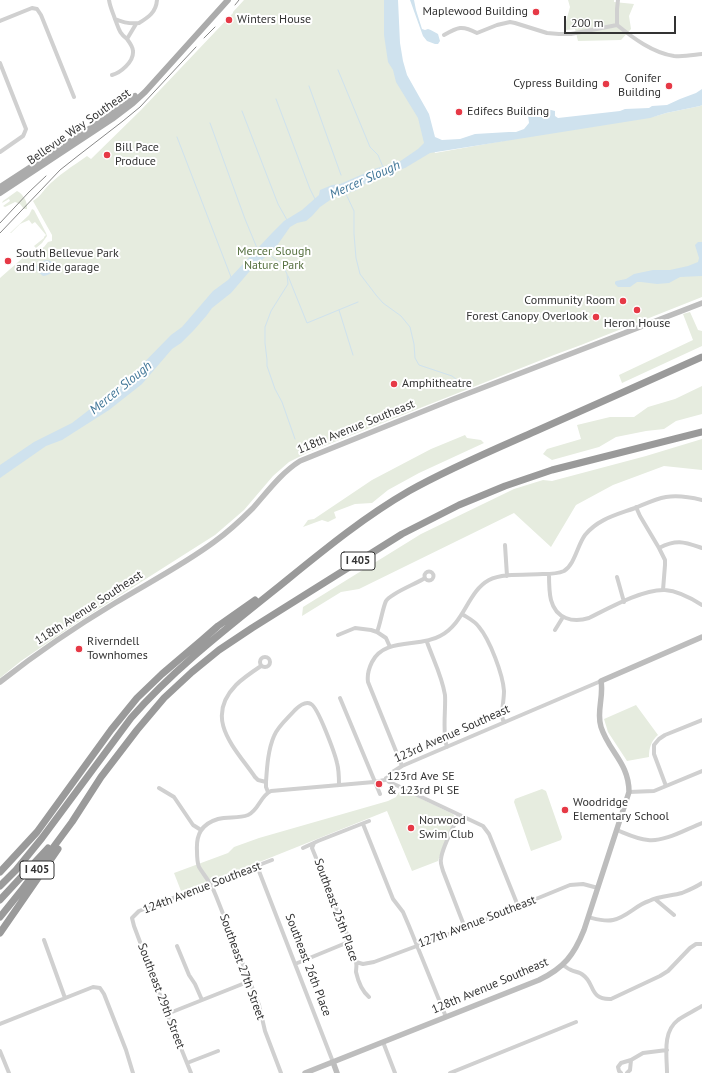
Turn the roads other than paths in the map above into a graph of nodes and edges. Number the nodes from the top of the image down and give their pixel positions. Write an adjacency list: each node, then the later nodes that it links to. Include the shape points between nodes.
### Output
1 (109, 0): 6 (street)
2 (157, 0): 8 (street, via 152,13)
3 (224, 0): 17 (main road, Bellevue Way Southeast, via 132,99)
4 (228, 0): 18 (main road, Bellevue Way Southeast, via 134,103)
5 (618, 0): 9 (street)
6 (115, 19): 8 (street); 11 (street, via 118,30)
7 (0, 20): 15 (street, via 32,8 37,9)
8 (136, 24): 11 (street)
9 (617, 25): 10 (street, via 559,34 510,22 477,33 460,27); 12 (street, via 626,33 666,54)
10 (444, 35)
11 (127, 39): 14 (street, via 133,48 133,56 125,67)
12 (702, 54)
13 (0, 63): 16 (street, via 26,129 23,136)
14 (112, 75)
15 (74, 97)
16 (0, 152)
17 (27, 170): 18 (main road); 19 (main road, Bellevue Way Southeast)
18 (18, 182): 20 (main road, Bellevue Way Southeast)
19 (0, 187)
20 (0, 193)
21 (702, 303): 47 (street, 118th Avenue Southeast, via 300,461 283,474 233,527 215,541 71,631)
22 (702, 357): 29 (highway, I 405, via 444,472 389,503)
23 (702, 432): 63 (highway, I 405, via 552,470 459,505 402,534 252,628 192,672 164,698 137,730)
24 (702, 500): 25 (street, via 672,496)
25 (636, 507): 27 (street); 30 (street, via 596,524 582,540 570,565 562,571)
26 (505, 545): 31 (street)
27 (659, 548): 28 (street, via 675,542); 34 (street, via 665,565)
28 (702, 548)
29 (313, 559): 75 (highway, via 218,626 137,698 37,832); 78 (highway, I 405, via 191,659 146,701 42,838)
30 (549, 574): 31 (street); 38 (street, via 551,600)
31 (507, 576): 37 (street, via 497,577 483,584)
32 (617, 577): 35 (street)
33 (425, 578): 40 (street, via 388,599)
34 (663, 590): 35 (street, via 648,592); 36 (street, via 678,593)
35 (624, 602): 38 (street, via 583,620)
36 (702, 605)
37 (462, 614): 43 (street, via 449,630); 50 (street, via 479,627 495,658 504,691 502,716)
38 (563, 617): 39 (street)
39 (555, 630)
40 (377, 632): 41 (street, via 355,628); 44 (street, via 386,638)
41 (338, 635)
42 (702, 637): 46 (street, 123rd Avenue Southeast)
43 (427, 642): 44 (street); 51 (street, via 444,688 444,737)
44 (390, 647): 52 (street, via 374,658 370,665 368,682)
45 (261, 666): 55 (street, via 231,690 221,711 224,729 231,743 255,777)
46 (600, 681): 50 (street, 123rd Avenue Southeast); 61 (street, via 600,724 626,770)
47 (0, 682)
48 (340, 698): 56 (street)
49 (702, 720): 58 (street, via 665,735 654,745 654,754)
50 (505, 722): 51 (street, 123rd Avenue Southeast)
51 (447, 747): 52 (street, 123rd Avenue Southeast)
52 (402, 766): 54 (street, 123rd Avenue Southeast)
53 (702, 771): 58 (street)
54 (386, 778): 56 (street, 123rd Avenue Southeast); 64 (street, via 389,782)
55 (266, 782): 57 (street, via 274,736 300,706 310,703 318,713 335,756); 60 (street)
56 (374, 782): 57 (street, 123rd Avenue Southeast); 62 (street)
57 (339, 785): 60 (street, 123rd Avenue Southeast)
58 (666, 786): 61 (street, via 654,791)
59 (159, 788): 69 (street, via 174,797 193,825)
60 (268, 792): 69 (street, via 252,813 216,819)
61 (629, 792): 70 (street, 128th Avenue Southeast)
62 (380, 794)
63 (85, 802): 66 (highway, I 405); 80 (highway)
64 (459, 815): 83 (street, via 483,826 489,834); 88 (street, via 441,862)
65 (369, 821): 68 (street)
66 (72, 822): 82 (highway); 85 (highway, I 405)
67 (702, 823): 70 (street, via 654,840 642,839)
68 (363, 824): 71 (street); 94 (street, via 393,898 403,912)
69 (201, 830): 77 (street, via 197,840 198,861)
70 (617, 830): 79 (street, 128th Avenue Southeast)
71 (314, 844): 72 (street); 92 (street, Southeast 25th Place, via 312,848 347,934)
72 (303, 848)
73 (272, 860): 74 (street, 124th Avenue Southeast)
74 (257, 866): 77 (street, 124th Avenue Southeast); 97 (street, Southeast 26th Place)
75 (0, 871)
76 (702, 883): 81 (street, via 682,893)
77 (210, 884): 87 (street, 124th Avenue Southeast, via 139,911); 99 (street, Southeast 27th Street)
78 (0, 886)
79 (598, 888): 83 (street, 127th Avenue Southeast, via 583,884 570,885); 86 (street, 128th Avenue Southeast)
80 (30, 891): 89 (highway); 90 (highway)
81 (655, 899): 84 (street); 86 (street, via 645,902 616,920 606,921)
82 (0, 900)
83 (518, 906): 88 (street, 127th Avenue Southeast)
84 (674, 915)
85 (0, 917)
86 (588, 917): 98 (street, 128th Avenue Southeast, via 578,945)
87 (132, 918): 104 (street, Southeast 29th Street)
88 (465, 928): 94 (street, 127th Avenue Southeast)
89 (0, 932)
90 (0, 939)
91 (44, 940): 101 (street)
92 (346, 943): 96 (street, Southeast 25th Place); 97 (street)
93 (702, 944): 98 (street, via 690,948 660,976 611,999 595,994 585,976)
94 (417, 945): 96 (street, 127th Avenue Southeast, via 368,963); 105 (street)
95 (178, 946): 102 (street)
96 (356, 962): 100 (street, Southeast 25th Place, via 357,974 363,990)
97 (295, 964): 113 (street, Southeast 26th Place)
98 (563, 965): 105 (street, 128th Avenue Southeast, via 544,978)
99 (250, 981): 102 (street); 118 (street, Southeast 27th Street)
100 (369, 997)
101 (65, 998): 107 (street); 116 (street, via 93,987 100,988)
102 (202, 1000): 104 (street)
103 (702, 1006): 109 (street, via 674,1024 667,1038)
104 (167, 1014): 114 (street, Southeast 29th Street)
105 (446, 1017): 108 (street, 128th Avenue Southeast)
106 (576, 1022): 122 (street)
107 (0, 1024)
108 (383, 1042): 113 (street, 128th Avenue Southeast); 121 (street)
109 (667, 1050): 112 (street, via 643,1053); 125 (street)
110 (0, 1051): 115 (street)
111 (218, 1051): 114 (street)
112 (631, 1060): 123 (street, via 620,1064 618,1069); 124 (street)
113 (333, 1062): 119 (street, 128th Avenue Southeast); 120 (street, Southeast 26th Place)
114 (187, 1063): 117 (street, Southeast 29th Street)
115 (9, 1073)
116 (133, 1073)
117 (191, 1073)
118 (281, 1073)
119 (305, 1073)
120 (337, 1073)
121 (395, 1073)
122 (450, 1073)
123 (621, 1073)
124 (627, 1073)
125 (668, 1073)

